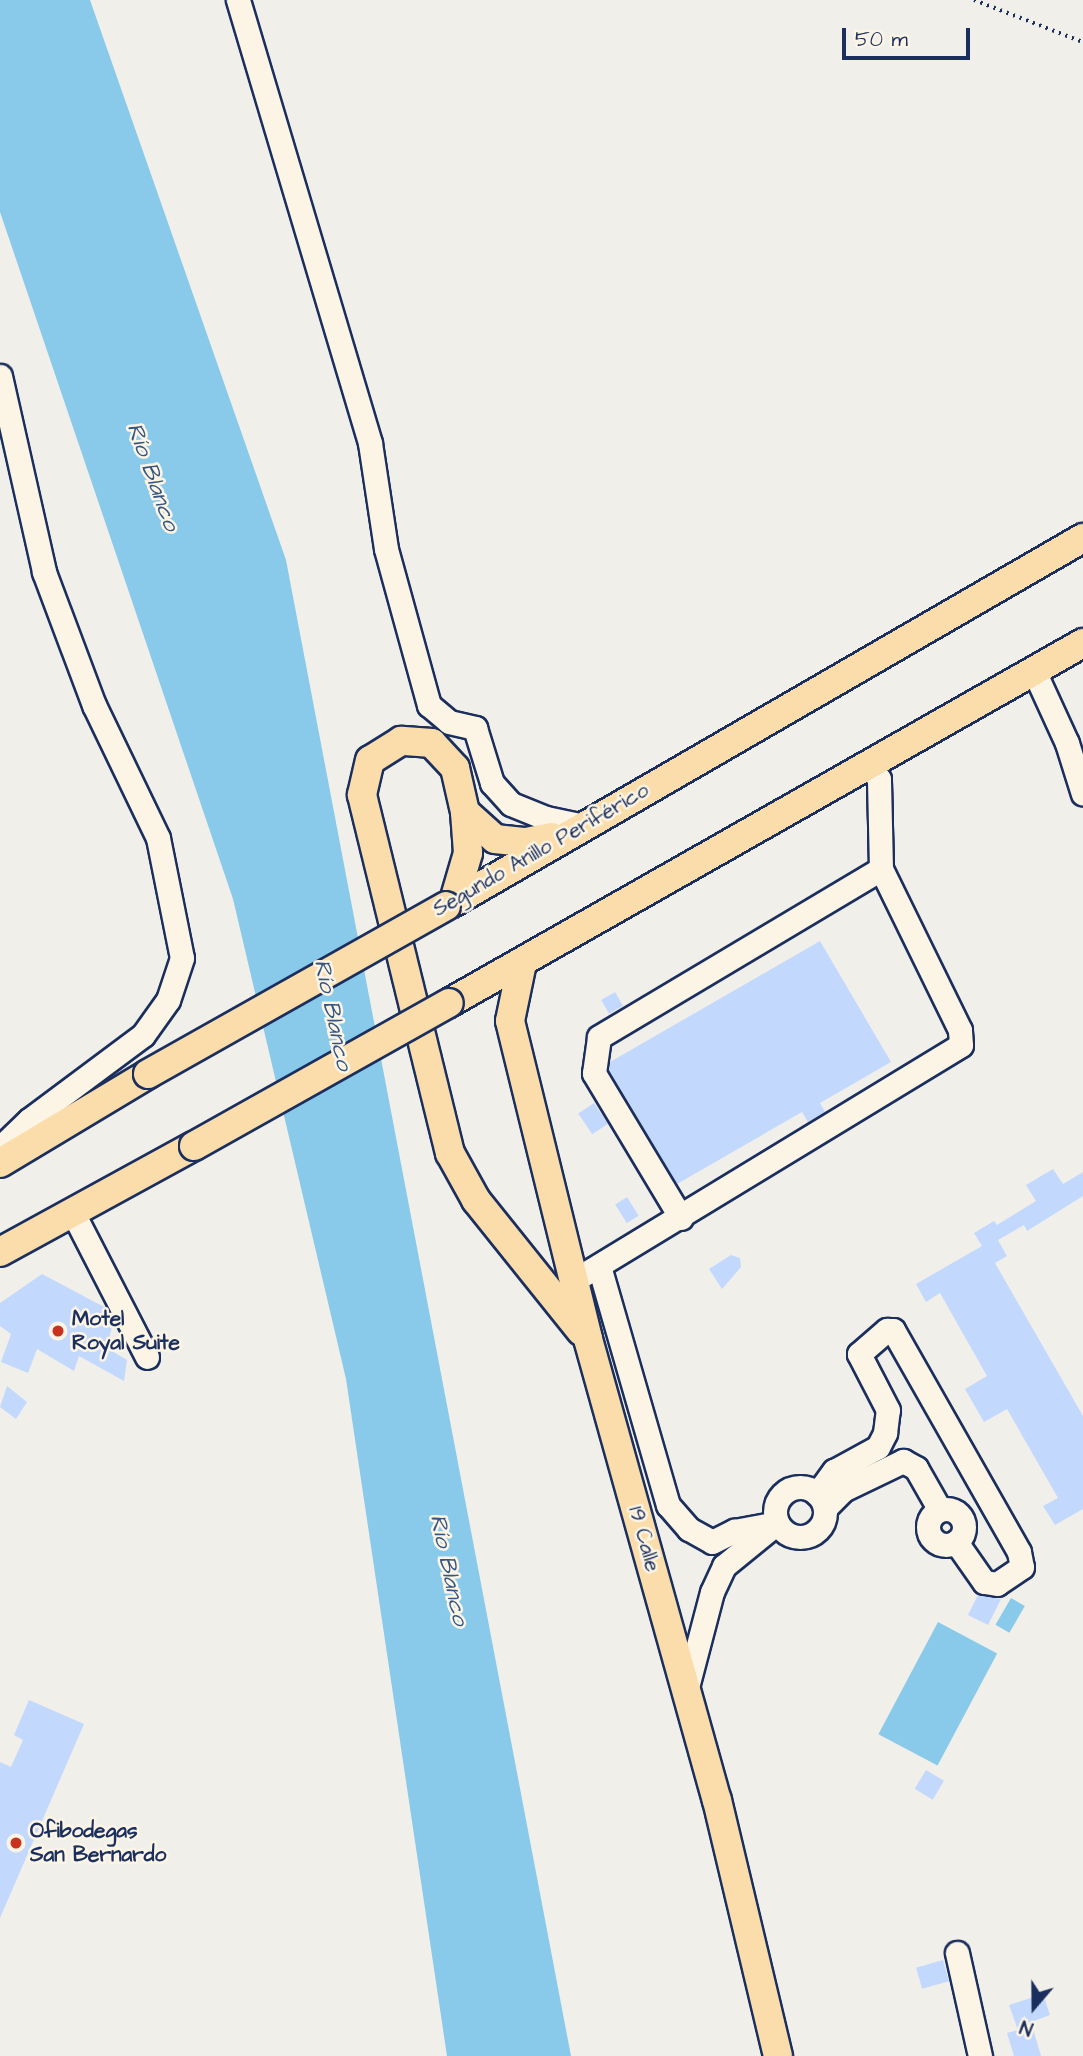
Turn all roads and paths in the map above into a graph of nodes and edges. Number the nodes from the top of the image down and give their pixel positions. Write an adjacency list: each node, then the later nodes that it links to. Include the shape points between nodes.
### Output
1 (238, 0): 12 (street, via 370,443 386,549 429,705 449,722 475,727 492,783 511,804)
2 (974, 0): 3 (path)
3 (1083, 42)
4 (0, 376): 18 (street, via 44,572 94,705 158,838 182,958 168,1000 143,1035 29,1120)
5 (1083, 538): 12 (main road, Segundo Anillo Periférico)
6 (1083, 643): 7 (main road)
7 (1034, 671): 8 (street); 9 (main road)
8 (1075, 738): 10 (street)
9 (871, 766): 13 (street, via 879,779); 15 (main road)
10 (1083, 794)
11 (465, 812): 12 (main road, via 482,831 506,842); 14 (main road, via 467,869); 25 (main road, via 455,768 432,743 401,741 370,760 363,776 364,808 450,1153 476,1200)
12 (578, 829): 14 (main road, Segundo Anillo Periférico)
13 (881, 869): 21 (street, via 960,1030 961,1045); 21 (street, via 599,1037 594,1073)
14 (450, 904): 19 (main road, Segundo Anillo Periférico, bridge)
15 (522, 962): 16 (main road); 17 (main road, 19 Calle)
16 (455, 1000): 17 (main road); 20 (main road, bridge)
17 (510, 1021): 24 (main road, 19 Calle)
18 (0, 1148)
19 (0, 1163)
20 (72, 1211): 22 (main road); 26 (street)
21 (681, 1218): 23 (street)
22 (0, 1252)
23 (599, 1266): 24 (street); 28 (street, via 668,1505 689,1529 712,1542 734,1531)
24 (573, 1281): 25 (main road, 19 Calle)
25 (587, 1339): 29 (main road, 19 Calle)
26 (147, 1357)
27 (821, 1501): 27 (street, via 834,1471 878,1447 885,1433 888,1410 859,1354 893,1330 1019,1552 1021,1567 997,1584 984,1582 956,1542 945,1545 929,1534 929,1521 940,1510 916,1468 903,1461); 28 (street, via 801,1488 785,1492 776,1506); 28 (street, via 823,1523 809,1536 788,1534)
28 (777, 1523): 29 (street, via 724,1566 712,1592)
29 (686, 1690): 31 (main road, 19 Calle)
30 (957, 1953): 32 (street)
31 (778, 2056)
32 (980, 2056)

